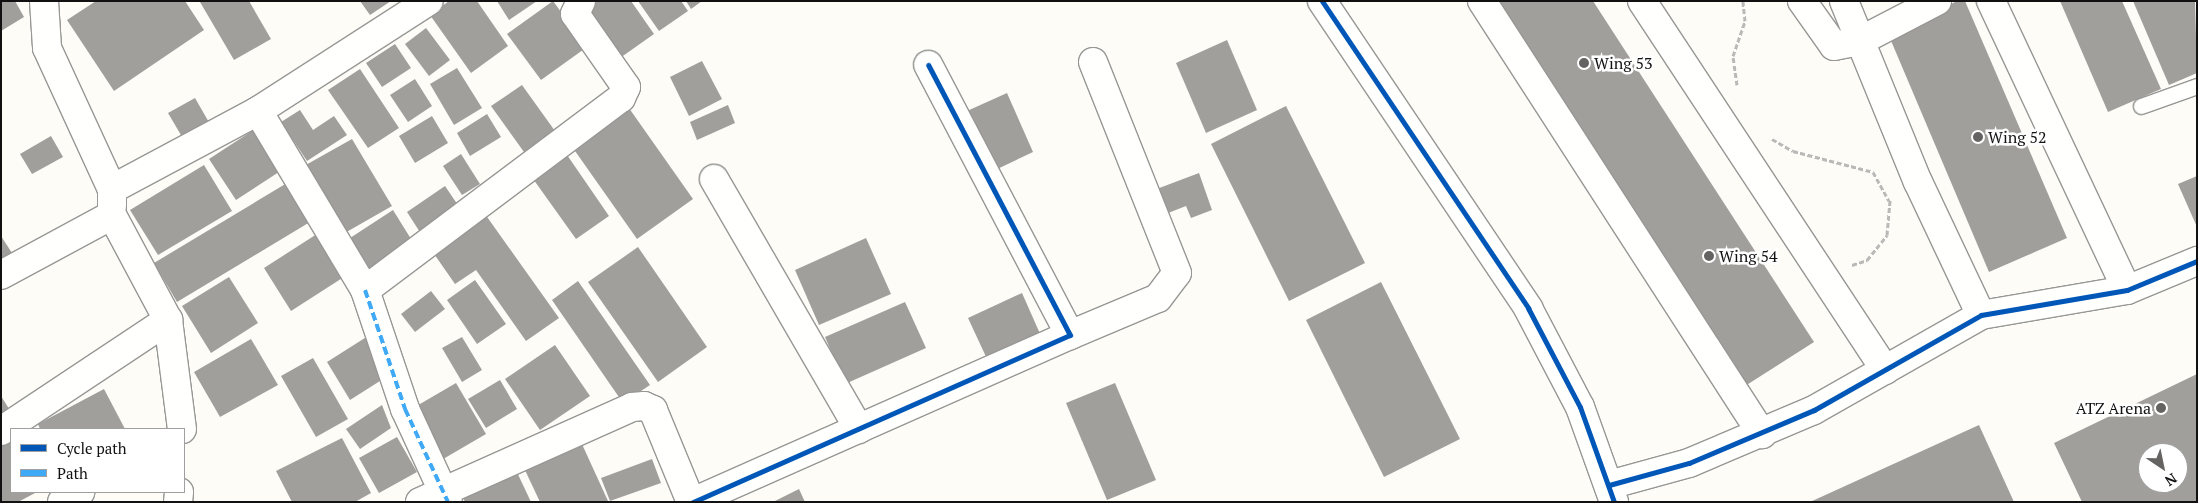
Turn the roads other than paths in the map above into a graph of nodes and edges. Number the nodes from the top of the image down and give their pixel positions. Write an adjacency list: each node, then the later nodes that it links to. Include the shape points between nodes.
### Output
1 (44, 1): 18 (street, via 47,48)
2 (429, 1): 16 (street)
3 (581, 1): 21 (street, via 575,14 626,87 622,98)
4 (1322, 1): 32 (street, via 1528,308 1580,407)
5 (1482, 1): 30 (street)
6 (1642, 1): 26 (street)
7 (1802, 1): 11 (street, via 1834,46)
8 (1844, 1): 11 (street)
9 (1937, 1): 11 (street)
10 (1991, 1): 22 (street)
11 (1860, 41): 23 (street, via 1918,182)
12 (1093, 62): 25 (street, via 1177,273 1158,298)
13 (928, 64): 25 (street)
14 (2197, 86): 15 (lane)
15 (2141, 106)
16 (258, 111): 18 (street); 21 (street)
17 (714, 179): 28 (street)
18 (112, 202): 20 (street); 24 (street)
19 (2197, 261): 22 (street)
20 (1, 275)
21 (365, 290): 33 (street)
22 (2127, 290): 23 (street)
23 (1981, 315): 26 (street)
24 (168, 320): 27 (street); 29 (street)
25 (1070, 335): 28 (street)
26 (1885, 370): 30 (street)
27 (182, 428)
28 (858, 429): 35 (street)
29 (1, 431)
30 (1762, 434): 32 (street)
31 (78, 493): 34 (street)
32 (1611, 493)
33 (437, 499): 35 (street, via 632,406 644,406 653,410)
34 (62, 502)
35 (692, 502)

